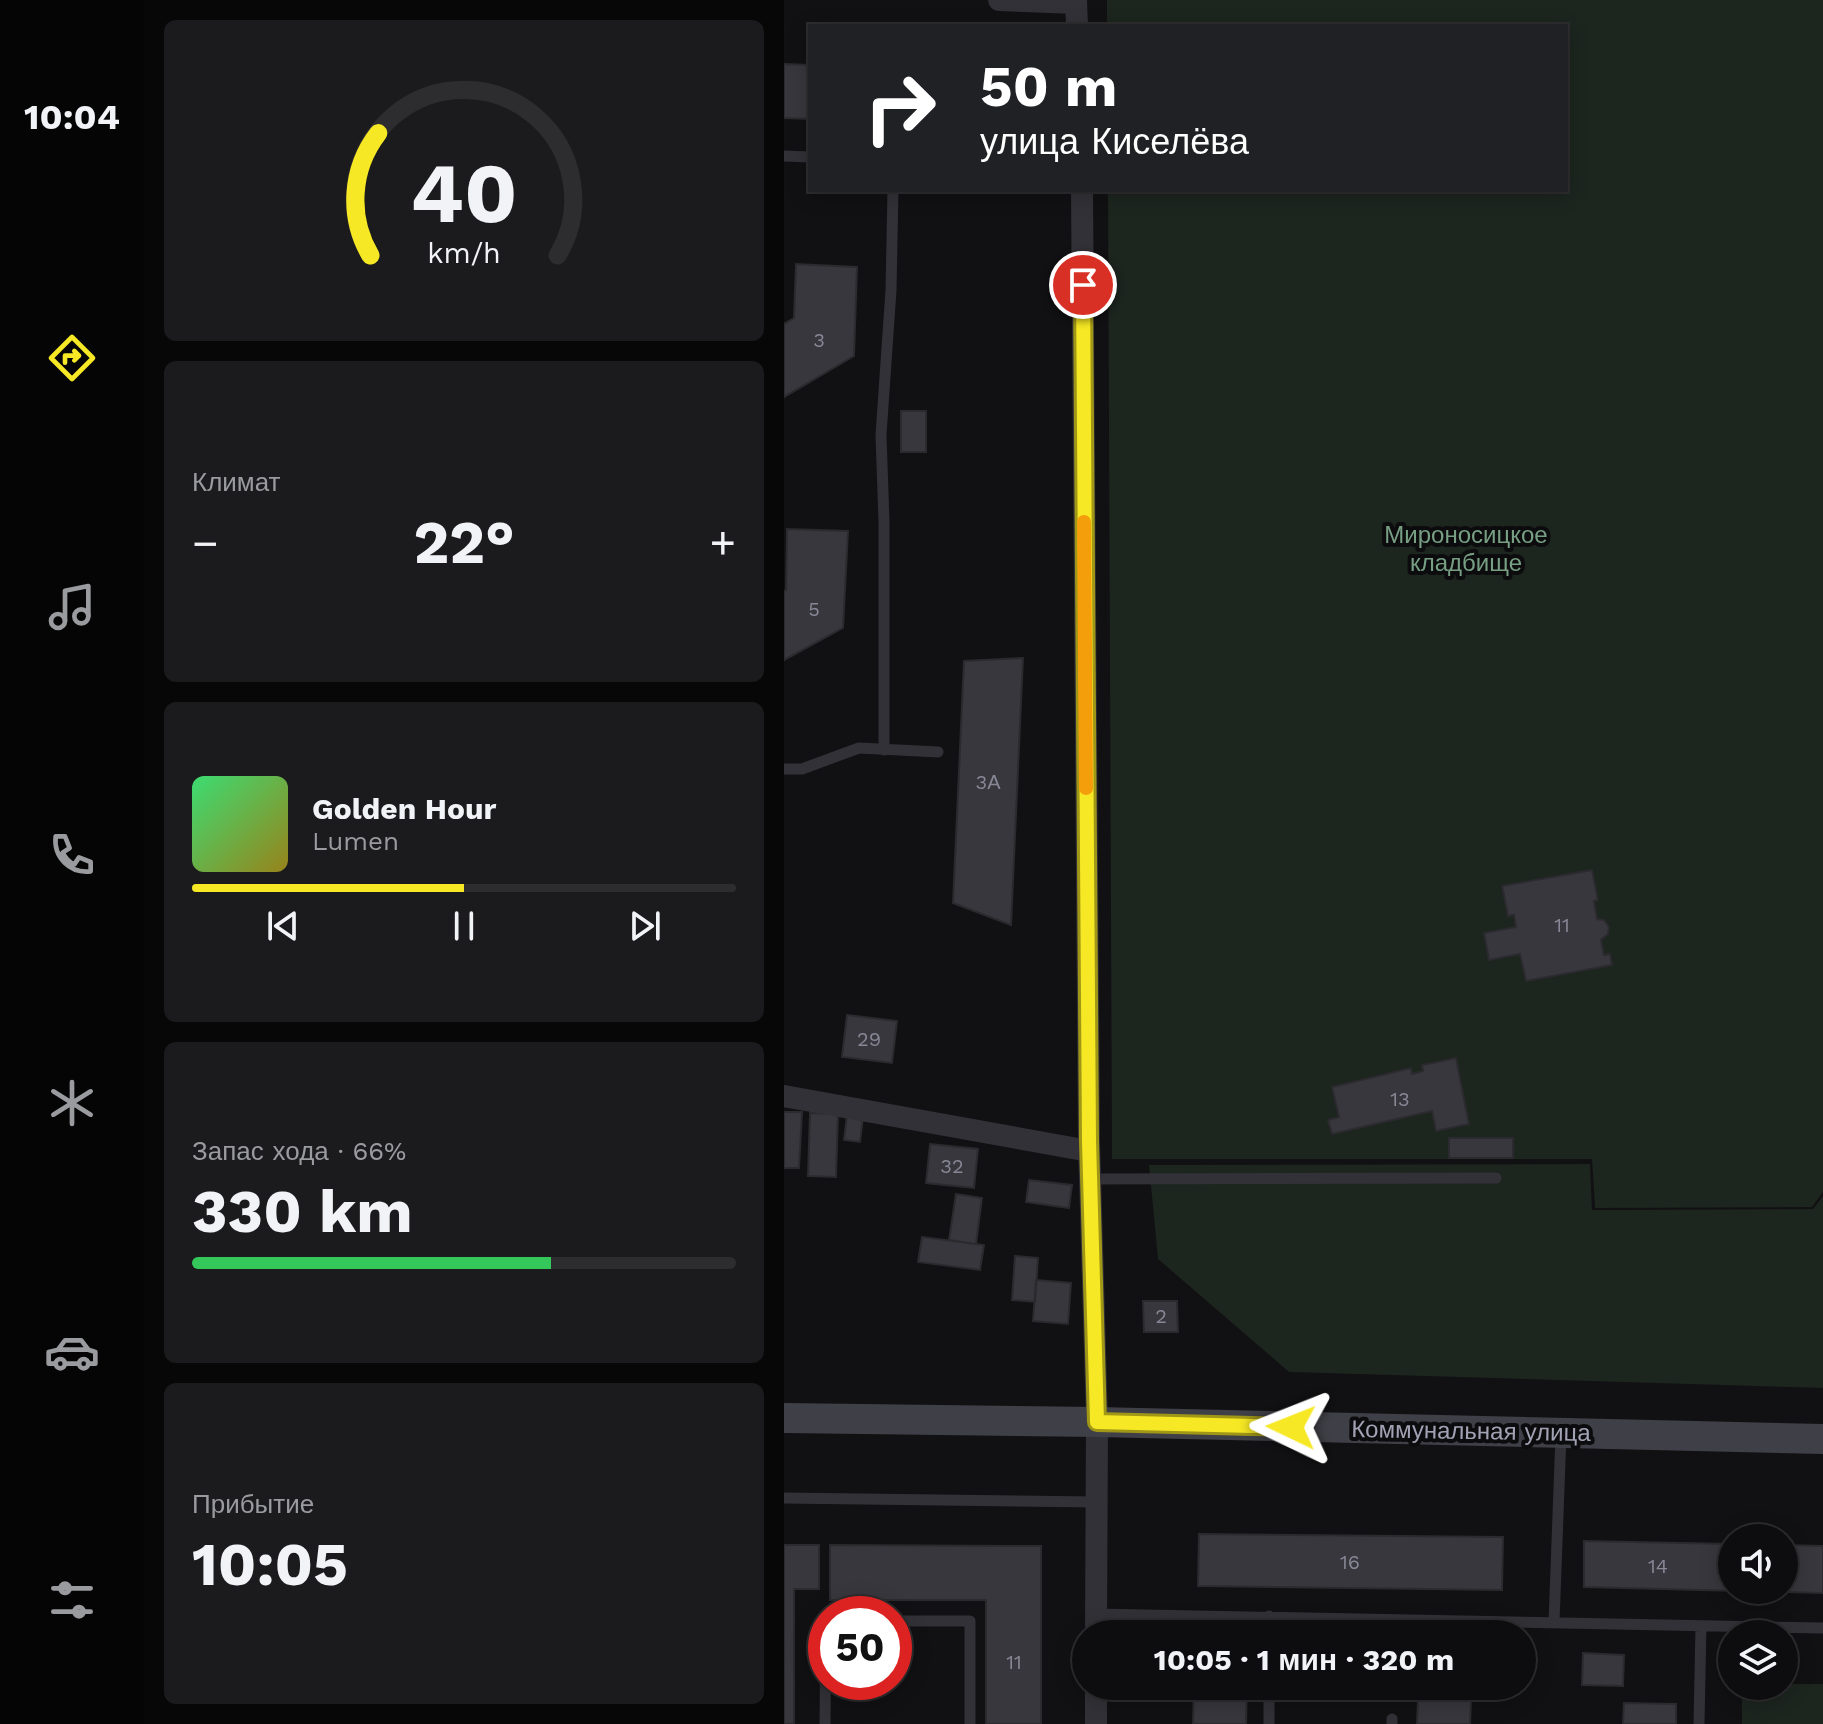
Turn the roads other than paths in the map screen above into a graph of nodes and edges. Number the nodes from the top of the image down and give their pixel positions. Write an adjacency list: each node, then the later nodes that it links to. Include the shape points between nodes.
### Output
1 (999, 0): 2 (street)
2 (1076, 2): 3 (street)
3 (1077, 24)
4 (784, 156): 5 (lane)
5 (808, 157)
6 (893, 192): 8 (lane, via 881,435)
7 (1082, 192): 12 (street)
8 (884, 750): 9 (lane); 10 (lane, via 859,748 802,769)
9 (938, 752)
10 (784, 769)
11 (784, 1096): 12 (street)
12 (1089, 1151): 14 (street)
13 (1496, 1178): 14 (lane)
14 (1091, 1179): 16 (street)
15 (784, 1418): 16 (main road, Коммунальная улица)
16 (1097, 1422): 17 (main road, Коммунальная улица); 20 (street)
17 (1561, 1434): 18 (main road, Коммунальная улица); 26 (lane)
18 (1823, 1439)
19 (784, 1498): 20 (lane)
20 (1096, 1502): 22 (street)
21 (1269, 1616): 23 (lane); 24 (lane); 26 (lane)
22 (1096, 1620)
23 (1182, 1620)
24 (1269, 1620)
25 (912, 1621): 33 (lane, via 970,1621)
26 (1554, 1622): 27 (lane)
27 (1701, 1626): 28 (lane); 36 (lane)
28 (1823, 1628)
29 (825, 1700): 32 (lane)
30 (1096, 1700): 34 (street)
31 (1269, 1700): 35 (lane)
32 (825, 1724)
33 (970, 1724)
34 (1096, 1724)
35 (1269, 1724)
36 (1699, 1724)

